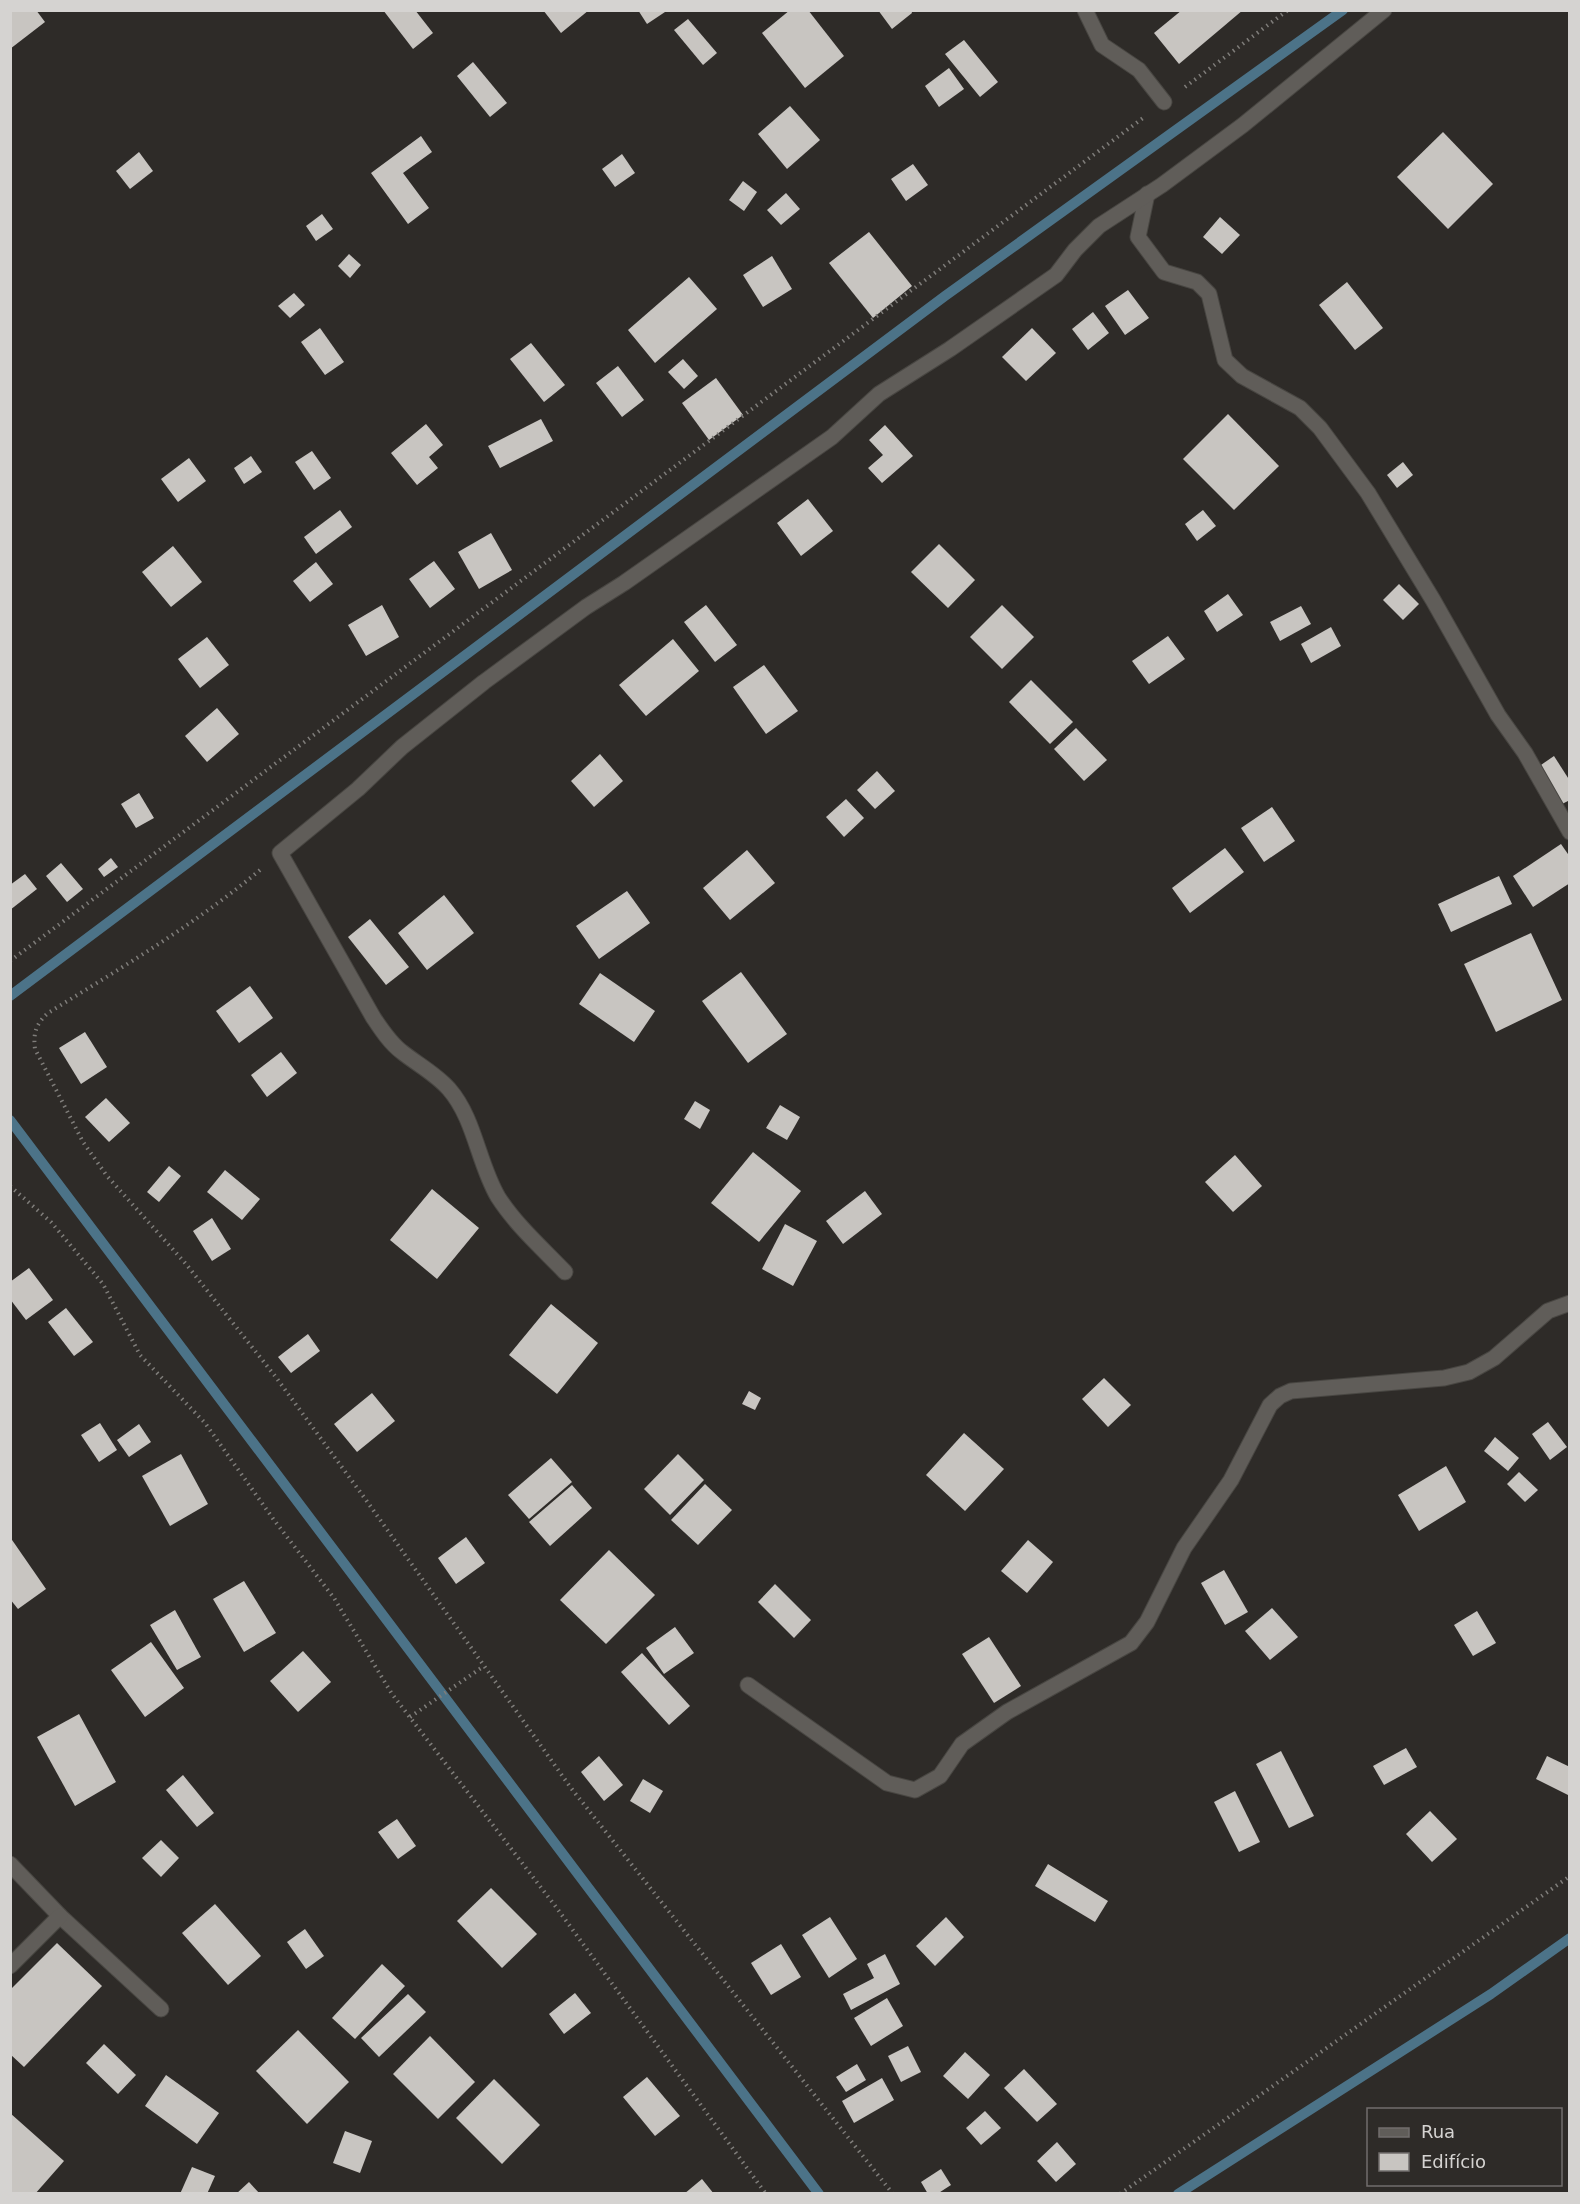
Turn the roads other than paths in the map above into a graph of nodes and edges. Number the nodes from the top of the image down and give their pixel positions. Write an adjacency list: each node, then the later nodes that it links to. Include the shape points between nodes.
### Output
1 (1085, 10): 3 (street, via 1102,45 1139,70)
2 (1384, 10): 4 (street, via 1243,125)
3 (1164, 102)
4 (1147, 194): 5 (street, via 1138,237 1164,272 1197,282 1209,294 1226,360 1242,376 1300,408 1368,492 1498,715 1526,753); 6 (street, via 1099,226 1056,275 879,394 832,437 484,682 280,853 385,1035 449,1089 462,1108 498,1196 516,1222)
5 (1569, 832)
6 (565, 1272)
7 (1569, 1304): 8 (street, via 1548,1311 1494,1358 1469,1372 1444,1378 1291,1391 1280,1396 1265,1414 1231,1480 1184,1548 1147,1622 1131,1643 1007,1712 962,1744 940,1776 915,1790 887,1783)
8 (748, 1685)
9 (10, 1864): 10 (street)
10 (60, 1916): 11 (street); 12 (street)
11 (10, 1966)
12 (161, 2009)

